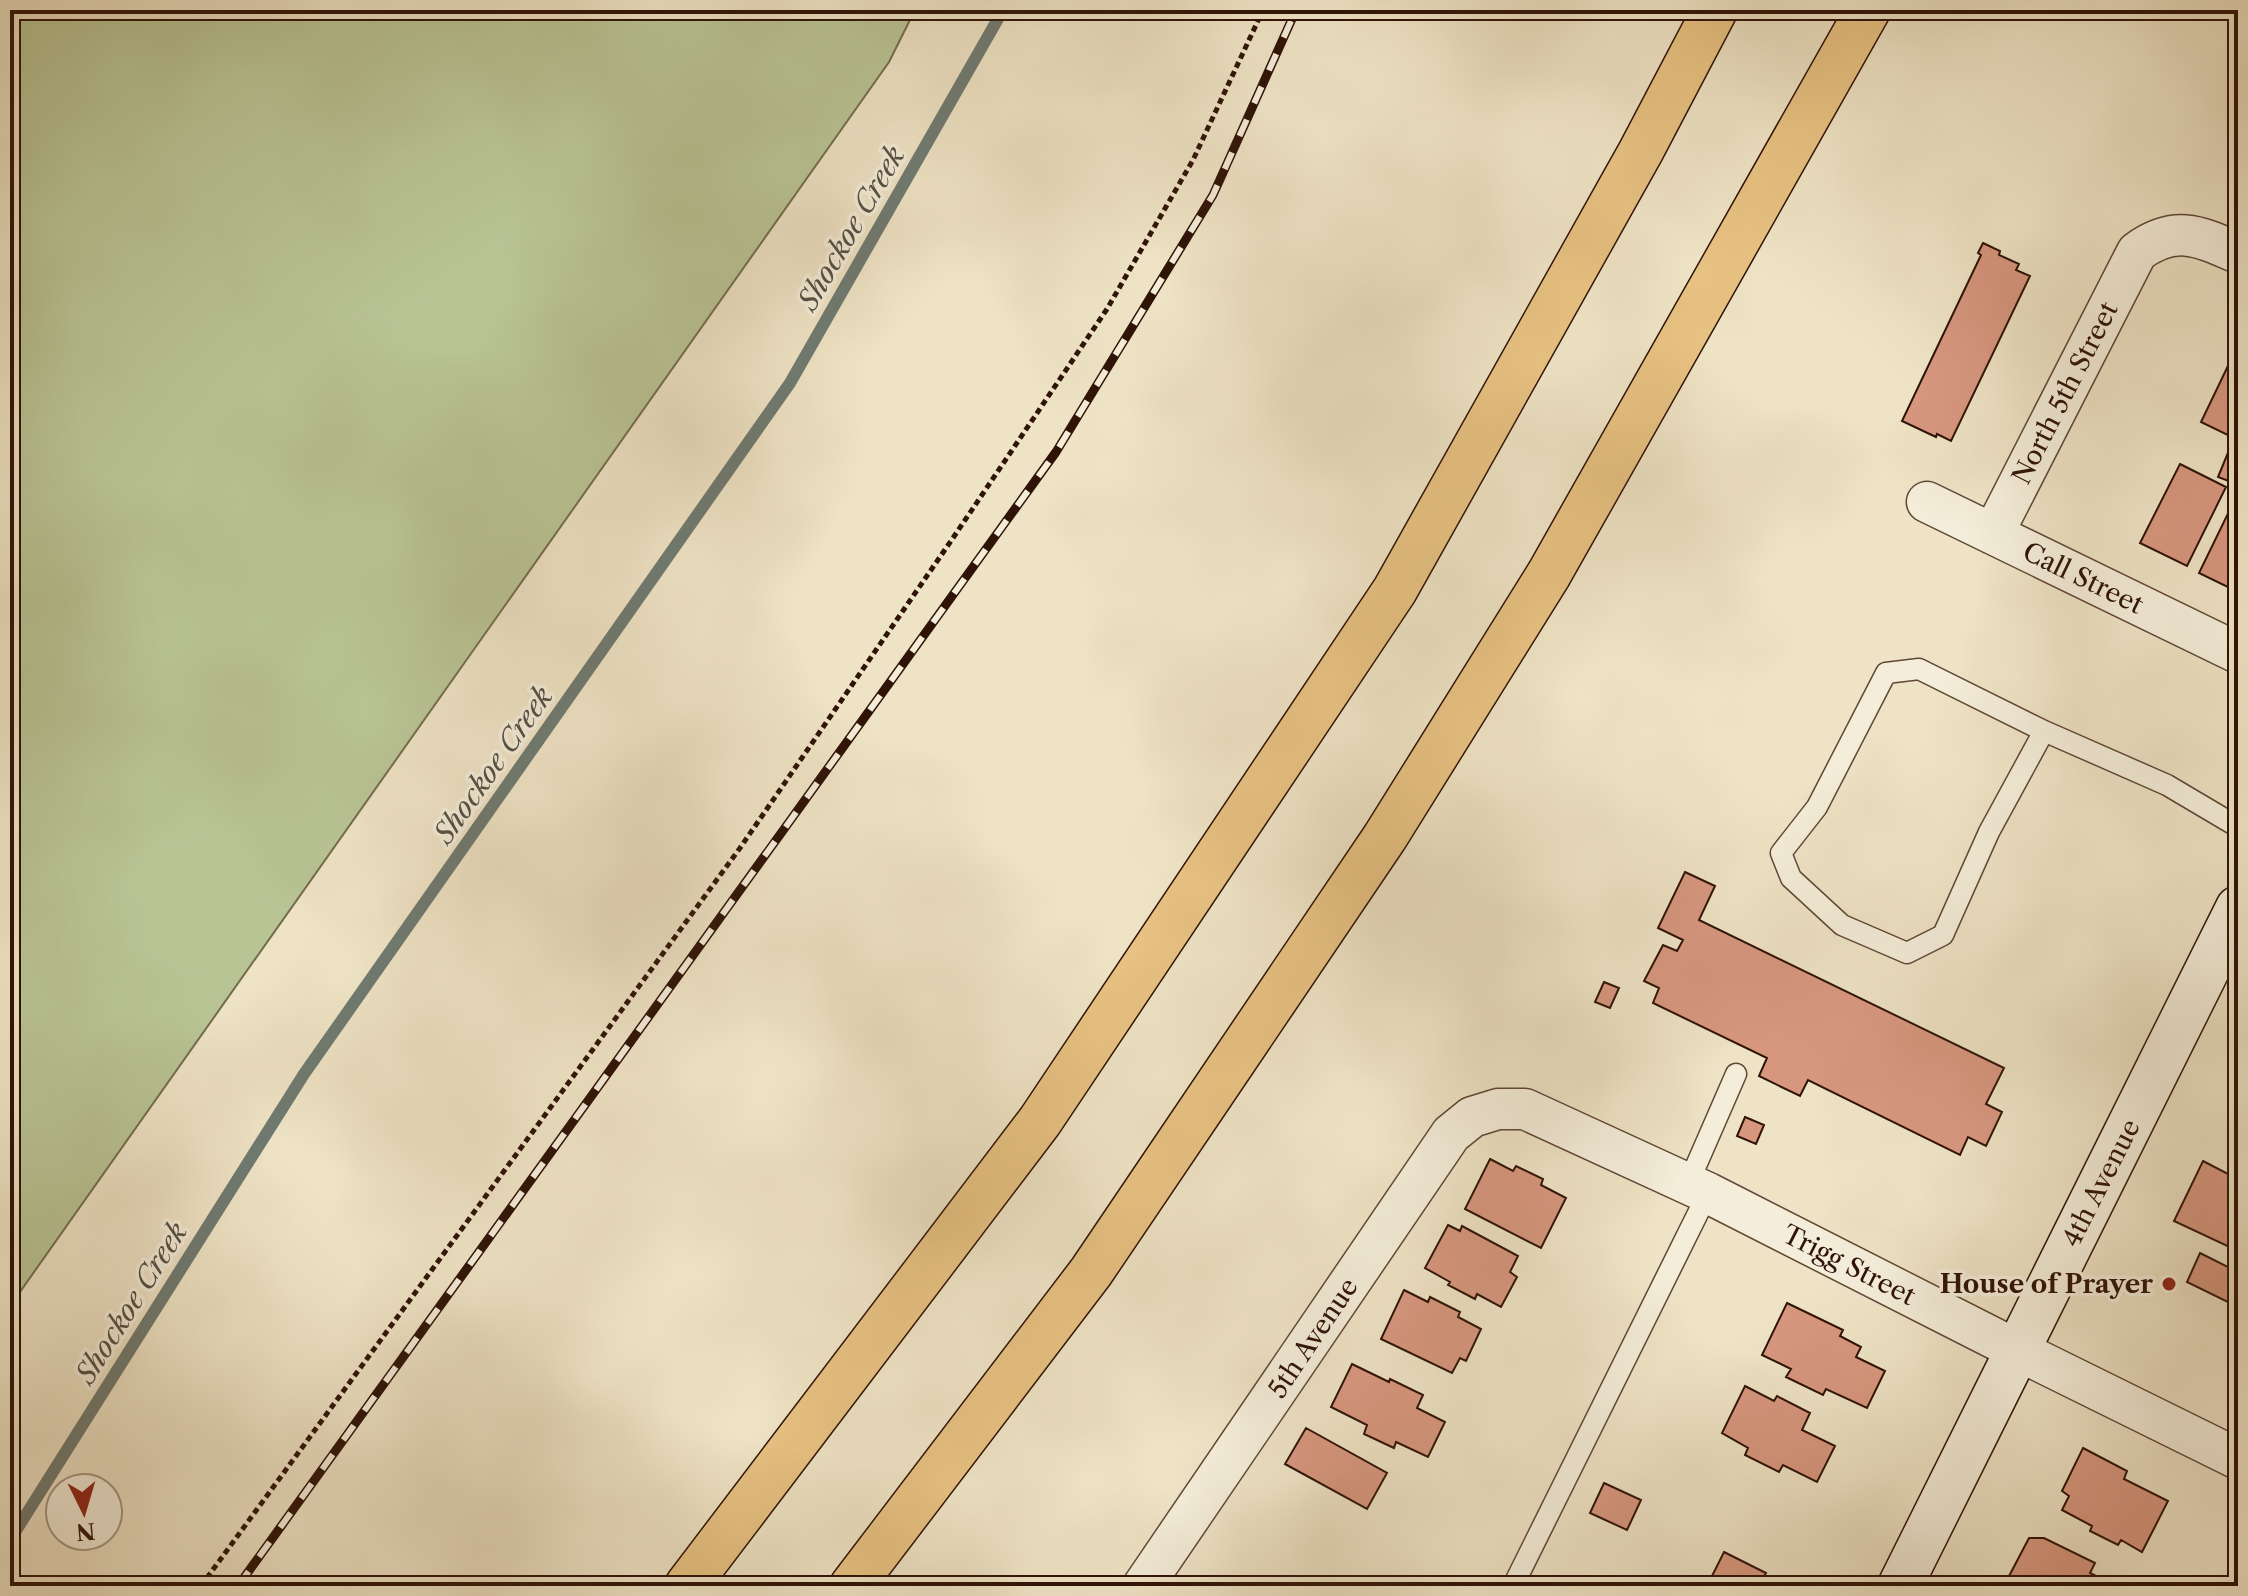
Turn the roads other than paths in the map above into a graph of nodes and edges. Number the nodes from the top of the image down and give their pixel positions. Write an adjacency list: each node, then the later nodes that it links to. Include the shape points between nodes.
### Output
1 (1715, 10): 15 (highway, via 1395,590 1040,1121)
2 (1868, 10): 16 (highway, via 1549,574 1385,837 1091,1272)
3 (2238, 253): 5 (street, North 5th Street, via 2189,235 2169,235 2137,252)
4 (1927, 502): 5 (street, Call Street)
5 (1993, 534): 6 (street, Call Street)
6 (2238, 653)
7 (2044, 731): 7 (lane, via 1989,832 1943,935 1907,953 1842,925 1791,878 1781,853 1817,807 1886,673 1919,669); 8 (lane, via 2167,785)
8 (2238, 827)
9 (2238, 908): 13 (main road, 4th Avenue)
10 (1736, 1074): 12 (lane)
11 (1498, 1109): 12 (street, Trigg Street, via 1525,1109); 17 (street, 5th Avenue, via 1472,1117 1451,1134)
12 (1698, 1188): 13 (street, Trigg Street); 18 (lane)
13 (2017, 1350): 14 (street, Trigg Street); 19 (main road, 4th Avenue)
14 (2238, 1459)
15 (687, 1586)
16 (852, 1586)
17 (1143, 1586)
18 (1513, 1586)
19 (1900, 1586)

